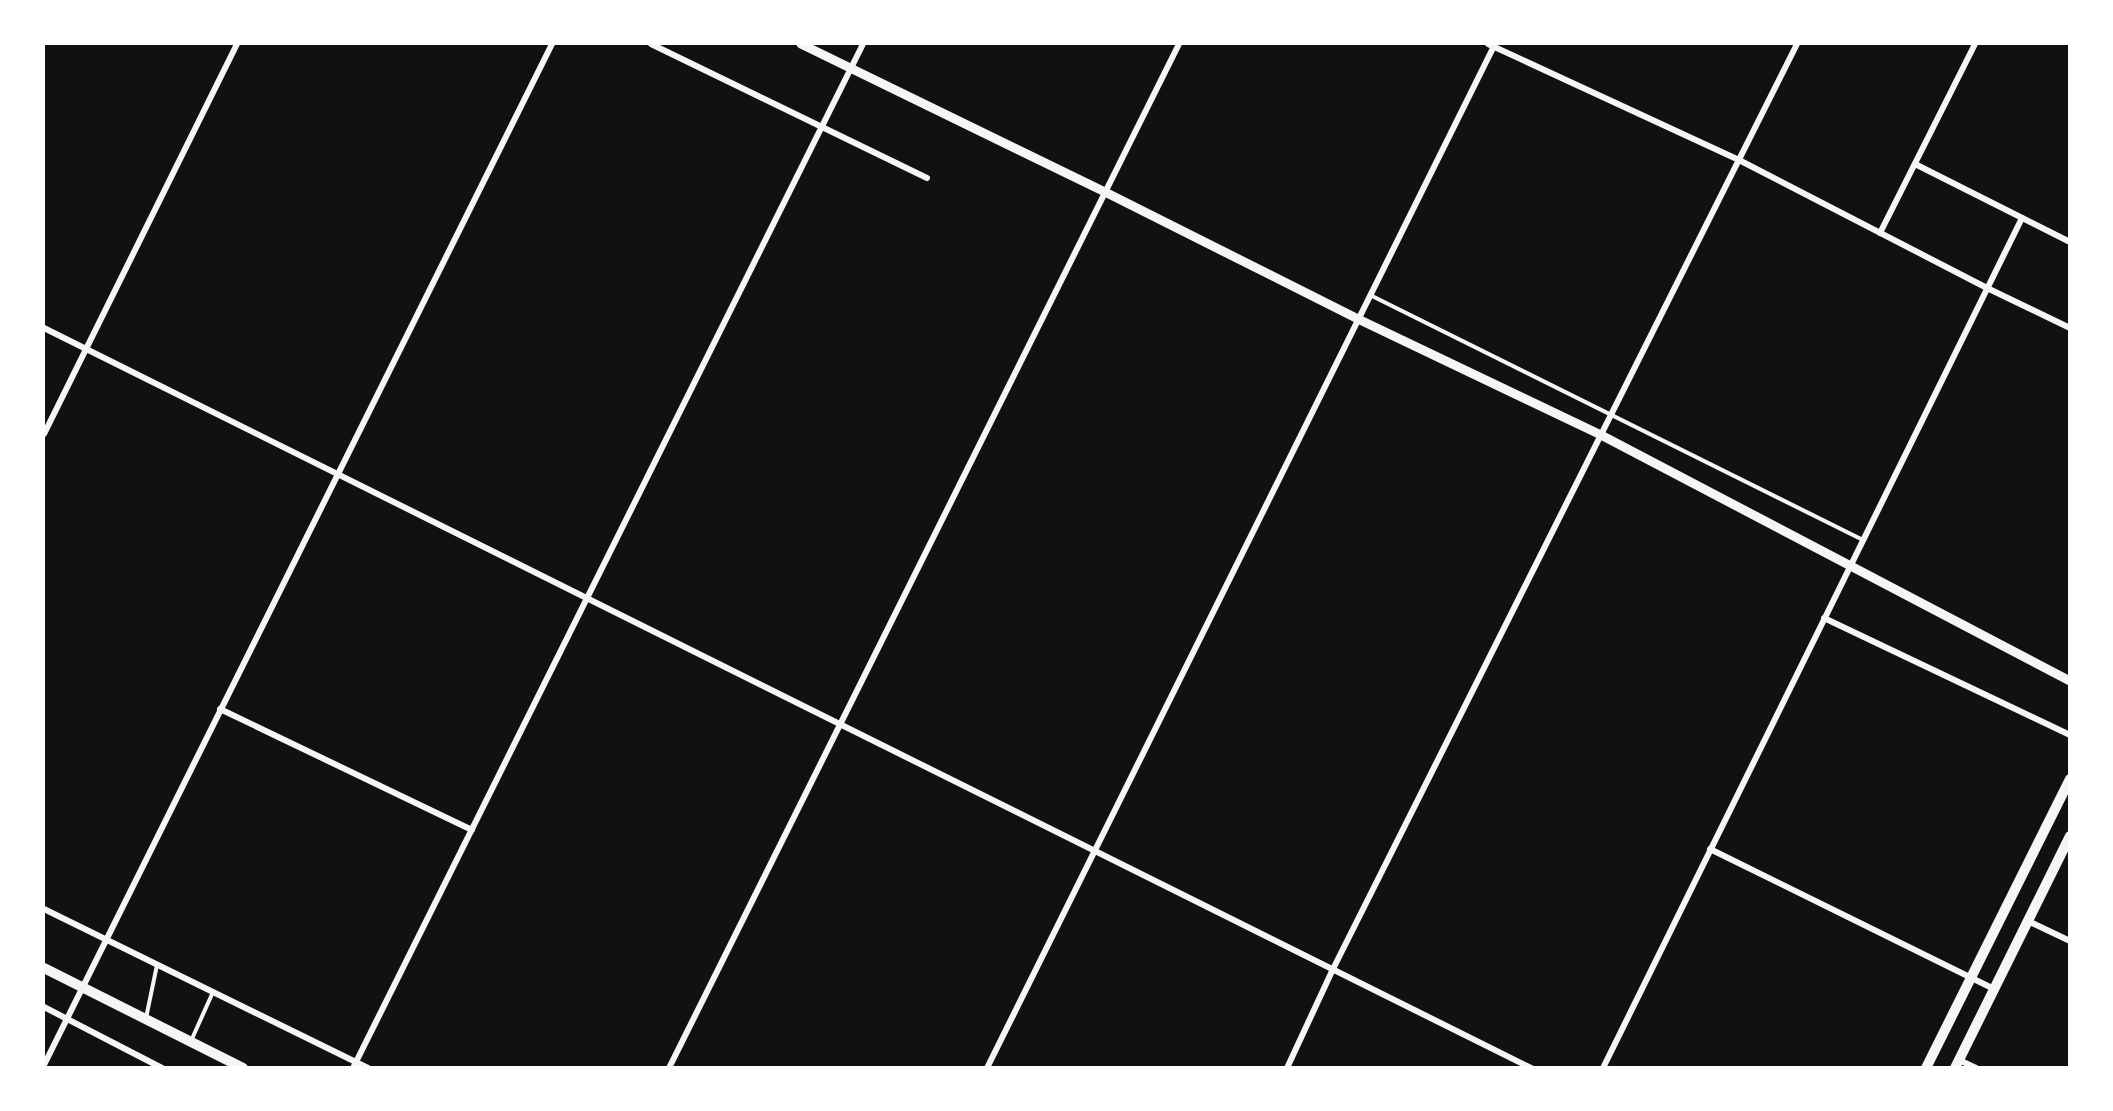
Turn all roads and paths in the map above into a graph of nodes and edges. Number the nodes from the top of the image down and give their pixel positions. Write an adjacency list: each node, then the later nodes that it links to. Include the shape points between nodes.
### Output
1 (237, 44): 24 (street)
2 (552, 44): 28 (street)
3 (651, 44): 11 (street)
4 (801, 44): 10 (street)
5 (863, 44): 10 (street)
6 (1179, 44): 15 (street)
7 (1492, 44): 12 (street); 20 (street)
8 (1797, 44): 12 (street)
9 (1976, 44): 13 (street)
10 (851, 67): 11 (street); 15 (street)
11 (822, 126): 14 (street); 31 (street)
12 (1739, 160): 17 (street); 25 (street)
13 (1915, 164): 16 (street); 17 (street)
14 (927, 178)
15 (1106, 192): 21 (street); 35 (street)
16 (2022, 218): 18 (street); 19 (street)
17 (1880, 233): 19 (street)
18 (2070, 242)
19 (1987, 288): 23 (street); 29 (street)
20 (1370, 296): 21 (street); 25 (lane)
21 (1358, 320): 27 (street); 41 (street)
22 (44, 328): 24 (street)
23 (2070, 328)
24 (86, 349): 26 (street); 28 (street)
25 (1611, 415): 27 (street); 29 (lane)
26 (44, 434)
27 (1601, 435): 30 (street); 48 (street)
28 (338, 474): 31 (street); 34 (street)
29 (1863, 540): 30 (street)
30 (1850, 566): 32 (street); 33 (street)
31 (587, 598): 35 (street); 38 (street)
32 (1824, 618): 36 (street); 40 (street)
33 (2070, 681)
34 (220, 709): 38 (street); 44 (street)
35 (840, 724): 41 (street); 63 (street)
36 (2070, 735)
37 (2070, 779): 49 (main road)
38 (472, 830): 59 (street)
39 (2070, 836): 43 (main road)
40 (1710, 849): 49 (street); 67 (street)
41 (1095, 850): 48 (street); 64 (street)
42 (44, 909): 44 (street)
43 (2028, 921): 45 (street); 51 (main road)
44 (105, 940): 46 (street); 50 (street)
45 (2070, 941)
46 (157, 965): 52 (street); 55 (lane)
47 (44, 968): 50 (main road)
48 (1333, 969): 65 (street); 66 (street)
49 (1971, 978): 51 (street); 68 (main road)
50 (82, 987): 54 (street); 55 (main road)
51 (1994, 989): 57 (main road)
52 (213, 992): 56 (lane); 59 (street)
53 (44, 1007): 54 (street)
54 (66, 1018): 58 (street); 60 (street)
55 (146, 1019): 56 (main road)
56 (191, 1041): 61 (main road)
57 (1957, 1064): 69 (street)
58 (44, 1065)
59 (355, 1065): 62 (street)
60 (162, 1068)
61 (243, 1068)
62 (368, 1068)
63 (669, 1068)
64 (987, 1068)
65 (1287, 1068)
66 (1531, 1068)
67 (1603, 1068)
68 (1926, 1068)
69 (1976, 1068)

